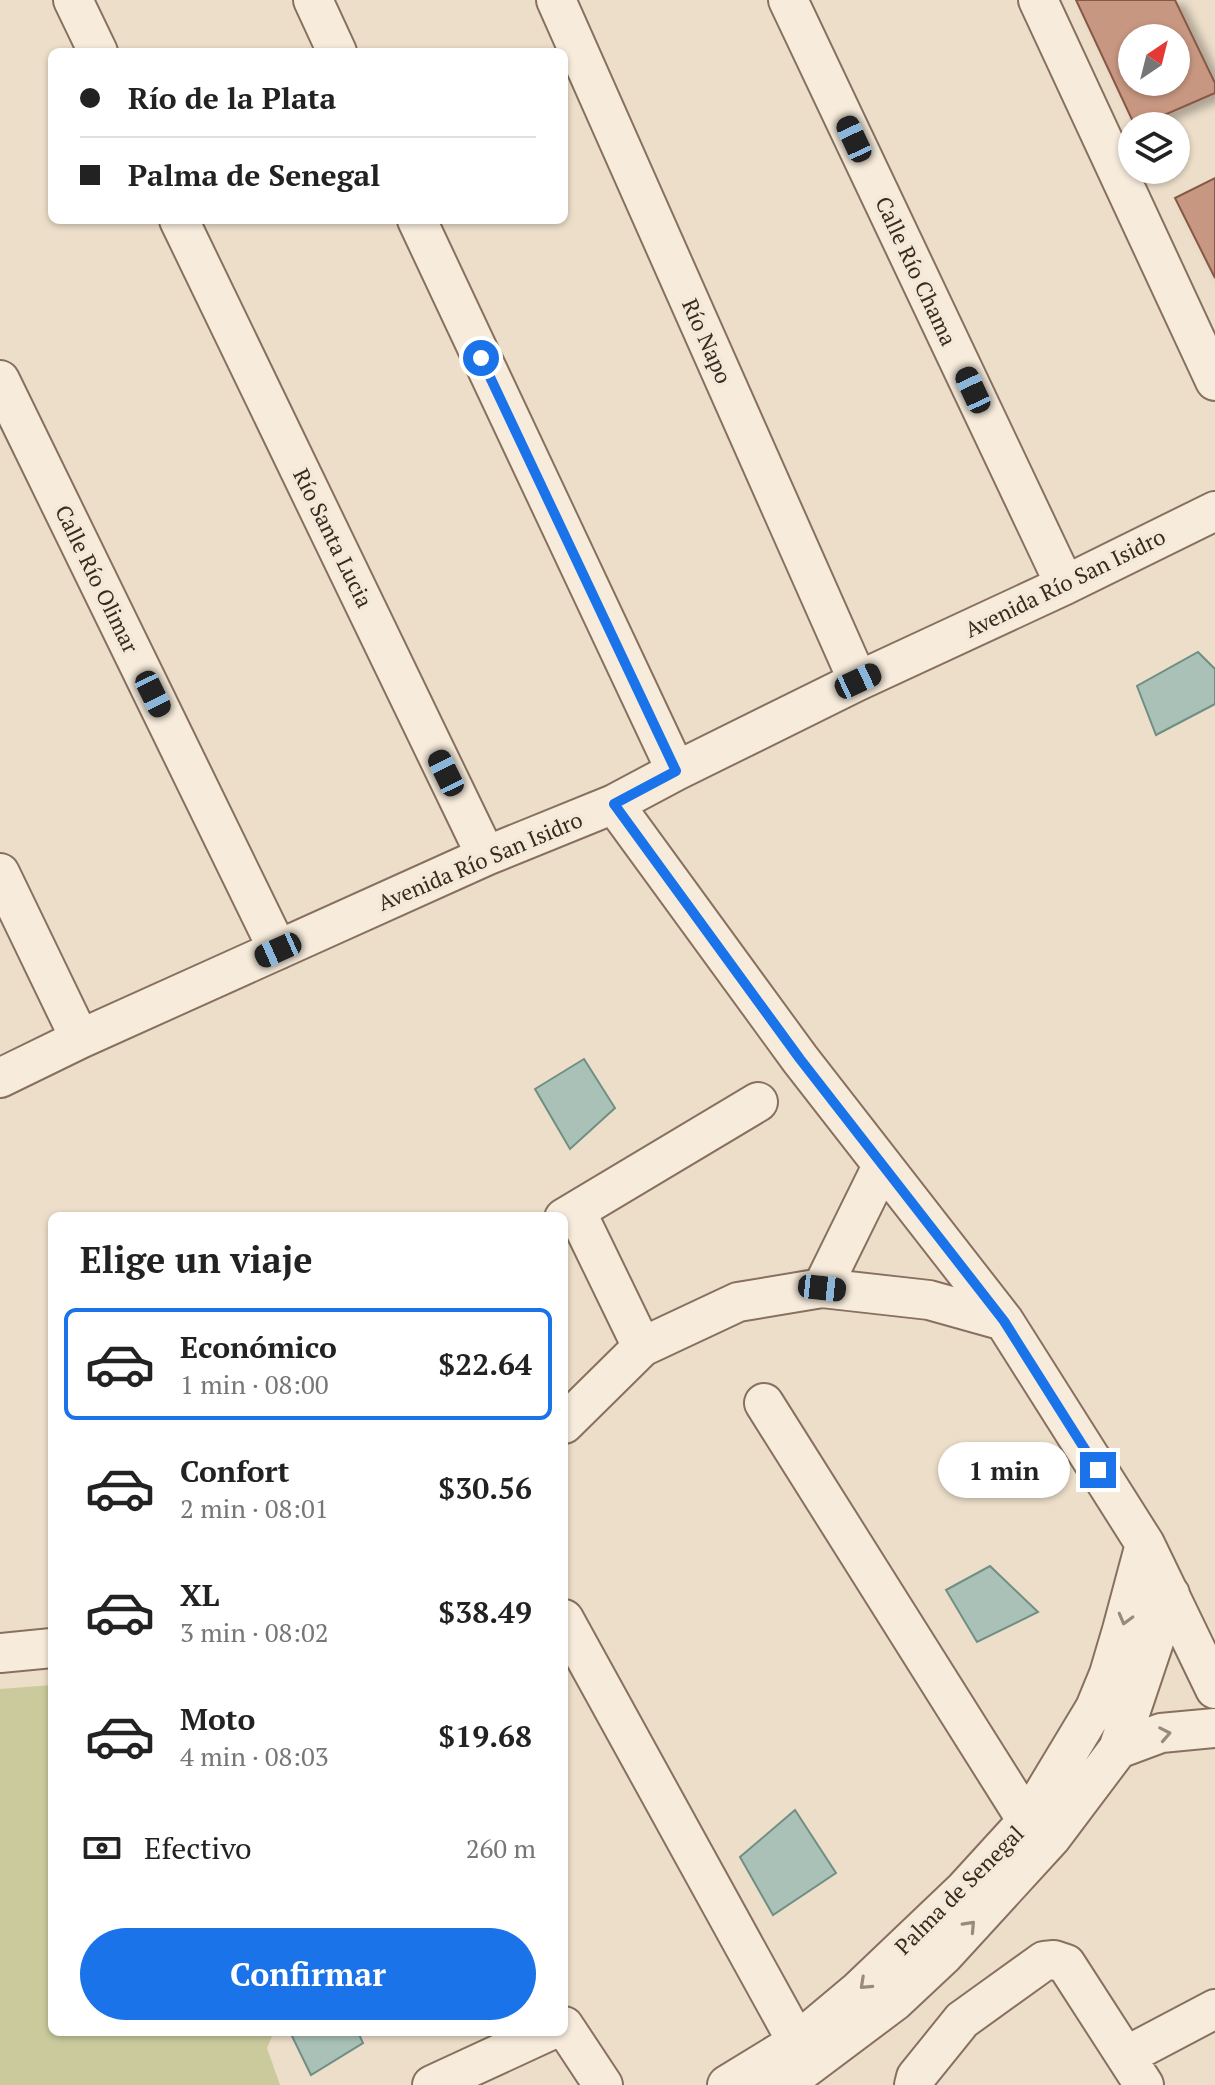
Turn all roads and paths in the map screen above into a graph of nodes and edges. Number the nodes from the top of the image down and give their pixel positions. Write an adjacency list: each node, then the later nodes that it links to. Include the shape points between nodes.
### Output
1 (73, 0): 6 (street)
2 (313, 0): 7 (street)
3 (556, 0): 14 (street, Río Napo)
4 (788, 0): 13 (street, Calle Río Chama)
5 (1038, 0): 11 (street)
6 (96, 48)
7 (335, 48)
8 (181, 224): 17 (street, Río Santa Lucia)
9 (419, 224): 15 (street)
10 (0, 380): 19 (street, Calle Río Olimar)
11 (1215, 381)
12 (1215, 511): 13 (street, Avenida Río San Isidro)
13 (1065, 585): 14 (street, Avenida Río San Isidro)
14 (858, 681): 15 (street, Avenida Río San Isidro)
15 (676, 771): 16 (street, Avenida Río San Isidro)
16 (614, 804): 17 (street, Avenida Río San Isidro); 23 (street)
17 (486, 856): 19 (street, Avenida Río San Isidro)
18 (0, 873): 20 (street)
19 (278, 950): 20 (street, Avenida Río San Isidro)
20 (80, 1039): 21 (street, Avenida Río San Isidro)
21 (0, 1078)
22 (758, 1102): 24 (street)
23 (882, 1166): 25 (street); 26 (street)
24 (570, 1215): 27 (street)
25 (822, 1288): 26 (street, via 929,1300); 27 (street, via 738,1302)
26 (1004, 1321): 30 (street)
27 (642, 1347): 29 (street)
28 (764, 1403): 38 (street)
29 (568, 1420)
30 (1145, 1544): 31 (street); 38 (street, Palma de Senegal, one-way to 38, via 1109,1674)
31 (1170, 1594): 35 (street); 37 (street, Palma de Senegal)
32 (568, 1626): 44 (street)
33 (48, 1648): 34 (street)
34 (0, 1653)
35 (1215, 1689)
36 (1215, 1728): 37 (street, one-way to 36, via 1161,1733)
37 (1118, 1749): 38 (street, Palma de Senegal)
38 (1039, 1830): 39 (street, Palma de Senegal, one-way to 38); 44 (street, Palma de Senegal, one-way to 44, via 953,1900)
39 (928, 1970): 41 (street); 49 (street, Palma de Senegal)
40 (1215, 2009): 45 (street)
41 (962, 2020): 45 (street, via 1044,1961 1054,1960 1066,1964); 50 (street)
42 (568, 2032): 47 (street)
43 (538, 2036): 46 (street)
44 (797, 2042): 48 (street, Palma de Senegal)
45 (1135, 2071)
46 (432, 2085)
47 (603, 2085)
48 (727, 2085)
49 (783, 2085)
50 (914, 2085)

